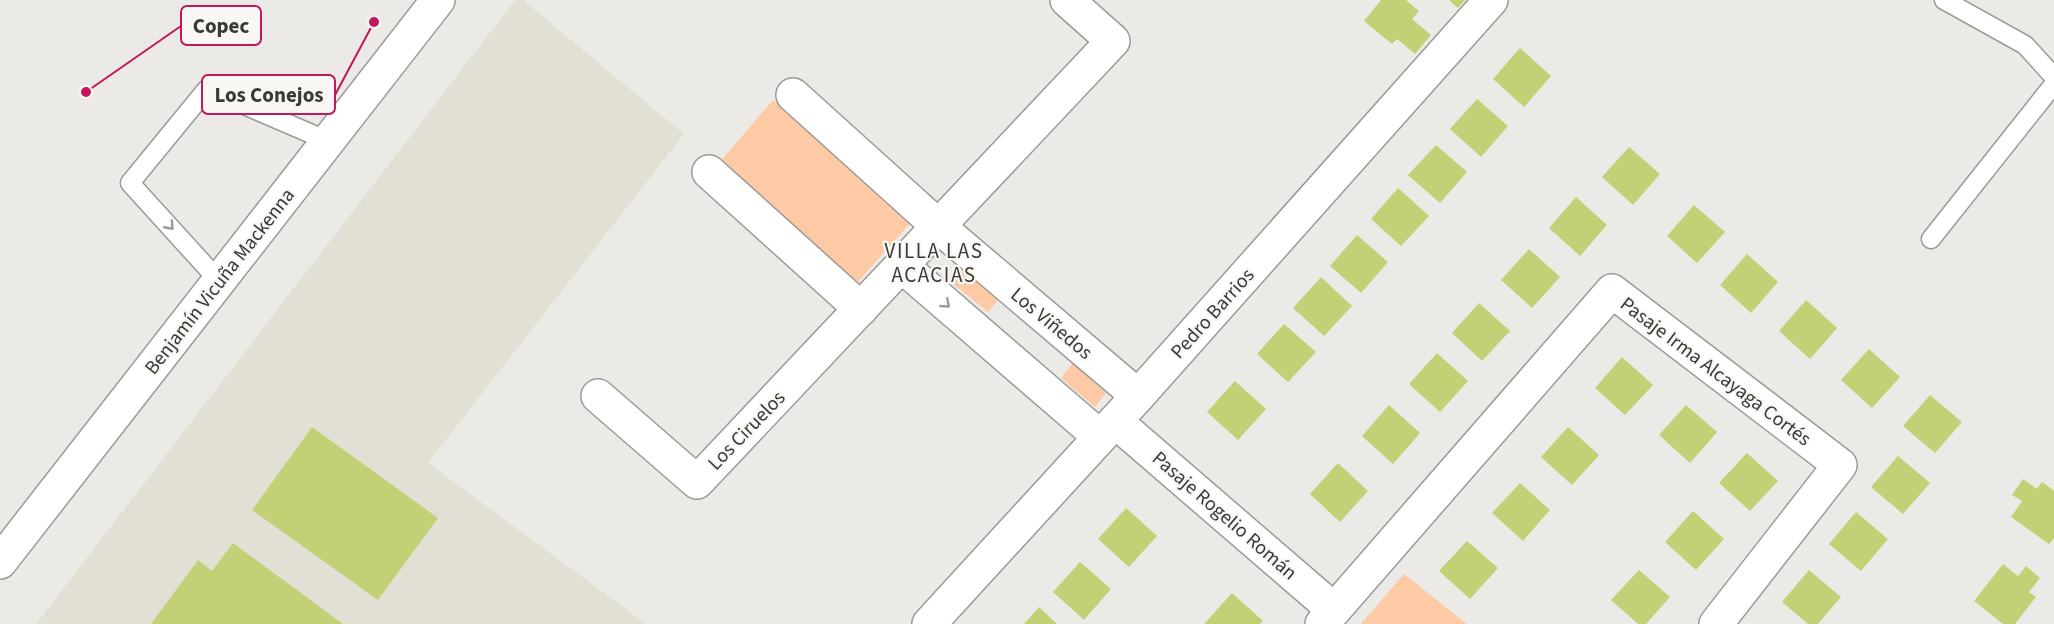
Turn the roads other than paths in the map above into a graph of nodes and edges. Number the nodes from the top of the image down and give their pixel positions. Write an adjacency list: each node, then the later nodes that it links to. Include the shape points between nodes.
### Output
1 (438, 0): 8 (street, Benjamín Vicuña Mackenna)
2 (1067, 0): 10 (street, Los Ciruelos, via 1113,41)
3 (1491, 0): 16 (street, Pedro Barrios)
4 (1944, 0): 5 (lane, via 2025,45)
5 (2054, 77)
6 (2054, 84): 11 (lane)
7 (793, 95): 10 (street)
8 (328, 141): 13 (street, Benjamín Vicuña Mackenna); 13 (lane, one-way to 13, via 207,89 130,183)
9 (709, 172): 14 (street)
10 (938, 226): 12 (street, Los Ciruelos); 16 (street, Los Viñedos)
11 (1931, 239)
12 (902, 266): 14 (street, Los Ciruelos); 17 (street, one-way to 17)
13 (219, 281): 18 (street, Benjamín Vicuña Mackenna)
14 (861, 309): 15 (street, Los Ciruelos, via 697,482)
15 (598, 396)
16 (1138, 396): 17 (street, Pedro Barrios)
17 (1108, 429): 19 (street, Pasaje Rogelio Román); 20 (street, Pedro Barrios)
18 (0, 562)
19 (1328, 617): 21 (street, Pasaje Irma Alcayaga Cortés, via 1612,291 1840,465)
20 (929, 624)
21 (1716, 624)

